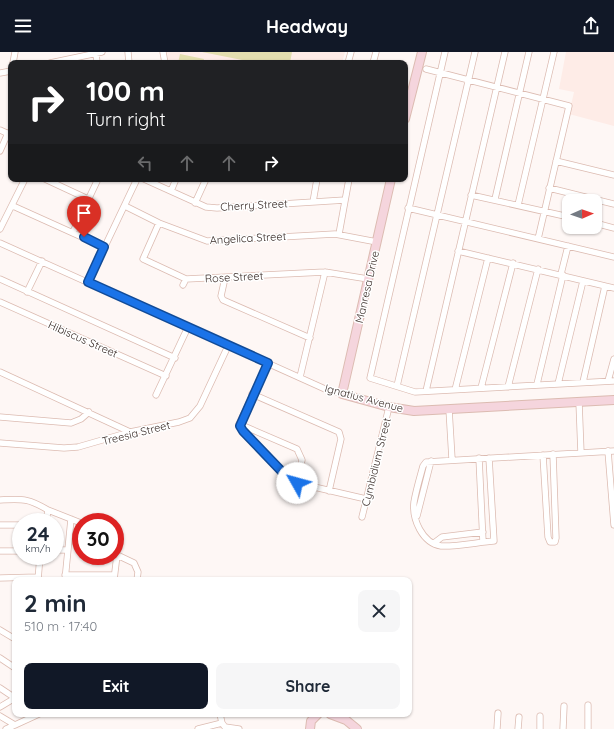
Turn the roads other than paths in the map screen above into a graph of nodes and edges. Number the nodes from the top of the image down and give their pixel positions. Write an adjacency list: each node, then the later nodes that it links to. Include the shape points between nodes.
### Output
1 (422, 52): 15 (street)
2 (445, 52): 10 (street)
3 (475, 52): 11 (street)
4 (505, 52): 12 (street)
5 (529, 52): 13 (street)
6 (554, 52): 14 (street)
7 (99, 53): 8 (street)
8 (71, 60)
9 (426, 69): 10 (street)
10 (440, 73): 11 (street); 42 (street)
11 (469, 80): 12 (street); 45 (street)
12 (497, 87): 13 (street); 32 (street)
13 (520, 92): 14 (street); 34 (street)
14 (543, 98): 18 (street, via 569,107); 39 (street)
15 (408, 107)
16 (8, 137): 17 (street)
17 (0, 151)
18 (556, 161): 19 (street); 30 (street)
19 (614, 175)
20 (24, 182): 40 (street)
21 (51, 182): 33 (street)
22 (96, 182): 33 (street)
23 (136, 182): 41 (street)
24 (151, 182): 31 (street, Cherry Street)
25 (175, 182): 31 (street)
26 (205, 182): 37 (street)
27 (316, 182): 36 (street)
28 (348, 182): 35 (street)
29 (390, 182): 54 (street, Manresa Drive)
30 (549, 188): 38 (street); 43 (street)
31 (171, 191): 37 (street, Cherry Street)
32 (471, 195): 34 (street); 46 (street)
33 (88, 199): 51 (street)
34 (495, 199): 39 (street)
35 (345, 200): 36 (street, Cherry Street); 52 (street)
36 (313, 202): 37 (street, Cherry Street, via 216,208)
37 (195, 203)
38 (614, 204)
39 (518, 205): 43 (street)
40 (13, 206): 50 (street); 51 (street)
41 (125, 206): 47 (street, Angelica Street); 57 (street)
42 (408, 208): 45 (street); 88 (street, via 370,376 372,379)
43 (544, 211): 44 (street); 53 (street)
44 (562, 215)
45 (437, 216): 46 (street); 88 (street)
46 (465, 222): 53 (street); 58 (street)
47 (159, 223): 52 (street, Angelica Street, via 207,241); 66 (street, Rose Street, via 143,259 184,282)
48 (602, 225): 49 (street)
49 (614, 228)
50 (0, 230)
51 (73, 232): 57 (street)
52 (339, 234): 54 (street, Angelica Street)
53 (538, 239): 56 (street)
54 (377, 242): 68 (street, Manresa Drive)
55 (0, 243): 61 (street, Ignatius Avenue)
56 (568, 246): 59 (street); 65 (street)
57 (104, 247): 70 (street)
58 (458, 251): 60 (street); 92 (street)
59 (614, 257)
60 (488, 258): 62 (street); 91 (street)
61 (42, 261): 70 (street, Ignatius Avenue); 73 (street)
62 (513, 263): 63 (street); 90 (street)
63 (538, 269): 65 (street); 89 (street)
64 (325, 272): 66 (street, Rose Street); 68 (street, Rose Street); 76 (street)
65 (562, 275): 69 (street); 86 (street)
66 (225, 278): 76 (street, via 221,296 223,300)
67 (0, 279): 73 (street)
68 (368, 279): 94 (street, Manresa Drive)
69 (583, 281): 71 (street); 87 (street)
70 (88, 282): 75 (street, Ignatius Avenue)
71 (605, 286): 72 (street); 85 (street)
72 (614, 288)
73 (27, 292): 78 (street)
74 (0, 302): 82 (street, Hibiscus Street)
75 (188, 327): 77 (street, Ignatius Avenue); 78 (street)
76 (310, 338): 83 (street)
77 (228, 346): 80 (street, Ignatius Avenue); 103 (street, Treesia Street, via 200,406 190,418)
78 (175, 358): 82 (street)
79 (614, 359): 84 (street)
80 (268, 363): 83 (street, Ignatius Avenue); 93 (street)
81 (0, 372): 100 (street)
82 (166, 376): 95 (street)
83 (300, 377): 94 (street, Ignatius Avenue)
84 (611, 381): 85 (street)
85 (583, 382): 87 (street)
86 (537, 384): 87 (street); 89 (street)
87 (558, 384)
88 (397, 386): 92 (street)
89 (508, 387): 90 (street)
90 (481, 388): 91 (street)
91 (455, 390): 92 (street)
92 (426, 391)
93 (252, 394): 102 (street); 113 (street, via 339,432 341,439)
94 (342, 394): 98 (street, Ignatius Avenue)
95 (156, 395)
96 (614, 400): 97 (street, Ignatius Avenue)
97 (579, 402): 99 (street, Ignatius Avenue); 106 (street)
98 (389, 407): 99 (street, Ignatius Avenue, via 414,411); 114 (street, Cymbidium Street)
99 (450, 409): 111 (street)
100 (89, 412): 101 (street, via 71,423); 103 (street)
101 (0, 417)
102 (239, 424): 112 (street, via 289,479); 112 (street, via 297,449 302,460)
103 (130, 432): 104 (street, Treesia Street, via 78,447)
104 (0, 443)
105 (611, 451): 106 (street); 122 (street)
106 (581, 453): 108 (street)
107 (543, 454): 108 (street); 108 (street, via 548,537 550,542 554,542 556,538); 110 (street)
108 (553, 454)
109 (479, 458): 110 (street); 111 (street); 123 (street)
110 (489, 458): 124 (street, via 494,541)
111 (452, 459): 125 (street, via 426,462 414,503 416,519 423,535)
112 (297, 483): 113 (street)
113 (329, 491): 114 (street)
114 (366, 499): 118 (street, Cymbidium Street)
115 (0, 500): 116 (street, via 29,500)
116 (48, 510): 117 (street); 119 (street)
117 (48, 513)
118 (362, 516)
119 (71, 519): 126 (street)
120 (0, 525): 121 (street)
121 (12, 525)
122 (614, 525)
123 (483, 532): 124 (street); 125 (street, via 442,537)
124 (483, 542): 125 (street, via 441,546)
125 (434, 543)
126 (67, 550): 133 (street)
127 (0, 551): 128 (street)
128 (12, 551)
129 (124, 559): 135 (street, via 134,563)
130 (39, 565): 132 (street)
131 (115, 565): 134 (street)
132 (38, 577)
133 (65, 577)
134 (114, 577)
135 (137, 577)
136 (0, 578): 137 (street)
137 (12, 578)
138 (0, 630): 139 (street)
139 (12, 637)
140 (0, 658): 141 (street)
141 (12, 666)
142 (0, 688): 143 (street)
143 (12, 696)
144 (12, 700): 147 (street)
145 (564, 706): 166 (street)
146 (588, 706): 167 (street)
147 (0, 707)
148 (498, 713): 163 (street)
149 (0, 716): 157 (street)
150 (540, 716): 165 (street)
151 (32, 717): 157 (street)
152 (221, 717): 156 (street)
153 (314, 717): 161 (street, via 310,720)
154 (338, 717): 162 (street)
155 (519, 717): 164 (street)
156 (222, 723): 159 (street); 160 (street, via 225,727)
157 (14, 725): 158 (street)
158 (6, 729)
159 (198, 729)
160 (239, 729)
161 (310, 729)
162 (357, 729)
163 (497, 729)
164 (518, 729)
165 (540, 729)
166 (563, 729)
167 (588, 729)

